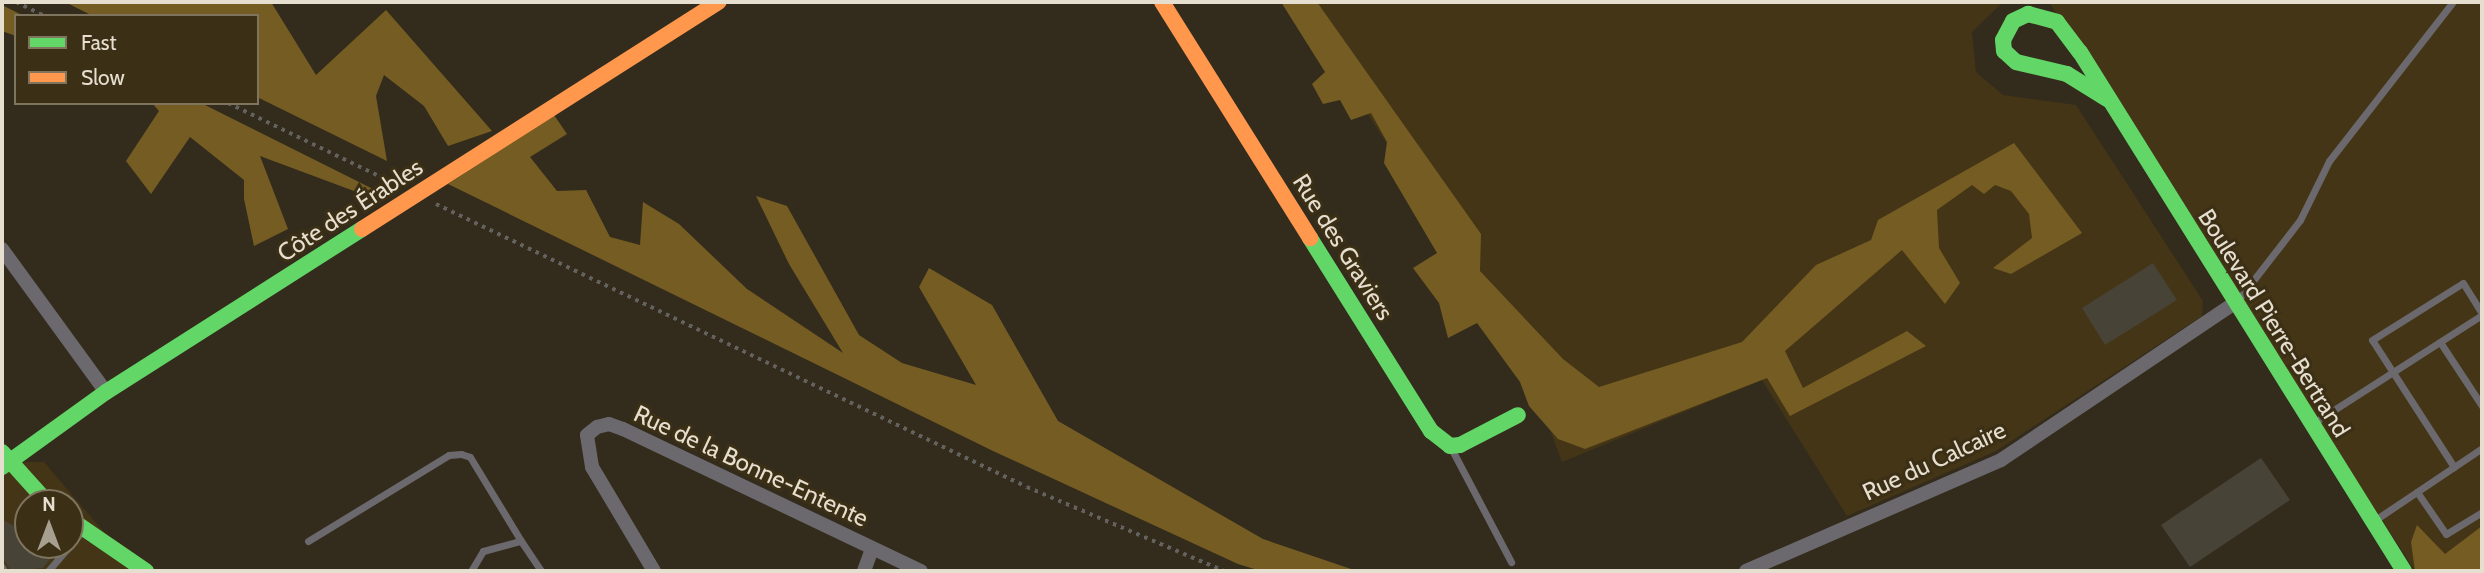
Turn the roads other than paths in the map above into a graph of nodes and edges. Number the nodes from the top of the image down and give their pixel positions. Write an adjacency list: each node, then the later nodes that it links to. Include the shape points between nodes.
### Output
1 (719, 2): 10 (street, Côte des Érables)
2 (1162, 2): 14 (street, Rue des Graviers, via 1431,431)
3 (2453, 2): 6 (lane, via 2329,160 2300,220)
4 (2107, 99): 4 (street, Boulevard Pierre-Bertrand, via 2057,22 2028,15 2013,20 2003,40 2004,51 2016,62 2067,74); 6 (street, Boulevard Pierre-Bertrand)
5 (2, 249): 10 (street)
6 (2235, 303): 13 (street, Boulevard Pierre-Bertrand); 33 (street, Rue du Calcaire, via 2001,460)
7 (2482, 314): 8 (lane); 9 (lane, via 2463,283 2372,340)
8 (2440, 342): 9 (lane); 11 (lane)
9 (2392, 373): 13 (lane); 17 (lane)
10 (107, 392): 16 (street, Côte des Érables)
11 (2482, 406)
12 (1518, 415): 14 (street, via 1474,441)
13 (2311, 424): 21 (street, Boulevard Pierre-Bertrand)
14 (1450, 446): 26 (lane)
15 (2482, 448): 17 (lane)
16 (4, 460): 18 (street)
17 (2454, 467): 19 (lane)
18 (33, 489)
19 (2417, 492): 20 (lane, via 2446,534); 21 (lane)
20 (2482, 512)
21 (2373, 522): 34 (street, Boulevard Pierre-Bertrand)
22 (84, 529): 27 (street)
23 (308, 541): 24 (lane, via 449,455 461,454 470,457)
24 (521, 541): 28 (lane, via 483,551); 29 (lane)
25 (872, 549): 30 (street, Rue de la Bonne-Entente, via 623,429 597,426 587,435 592,467); 31 (street); 32 (street, Rue de la Bonne-Entente)
26 (1511, 562)
27 (146, 571)
28 (471, 571)
29 (541, 571)
30 (654, 571)
31 (864, 571)
32 (921, 571)
33 (1746, 571)
34 (2404, 571)

